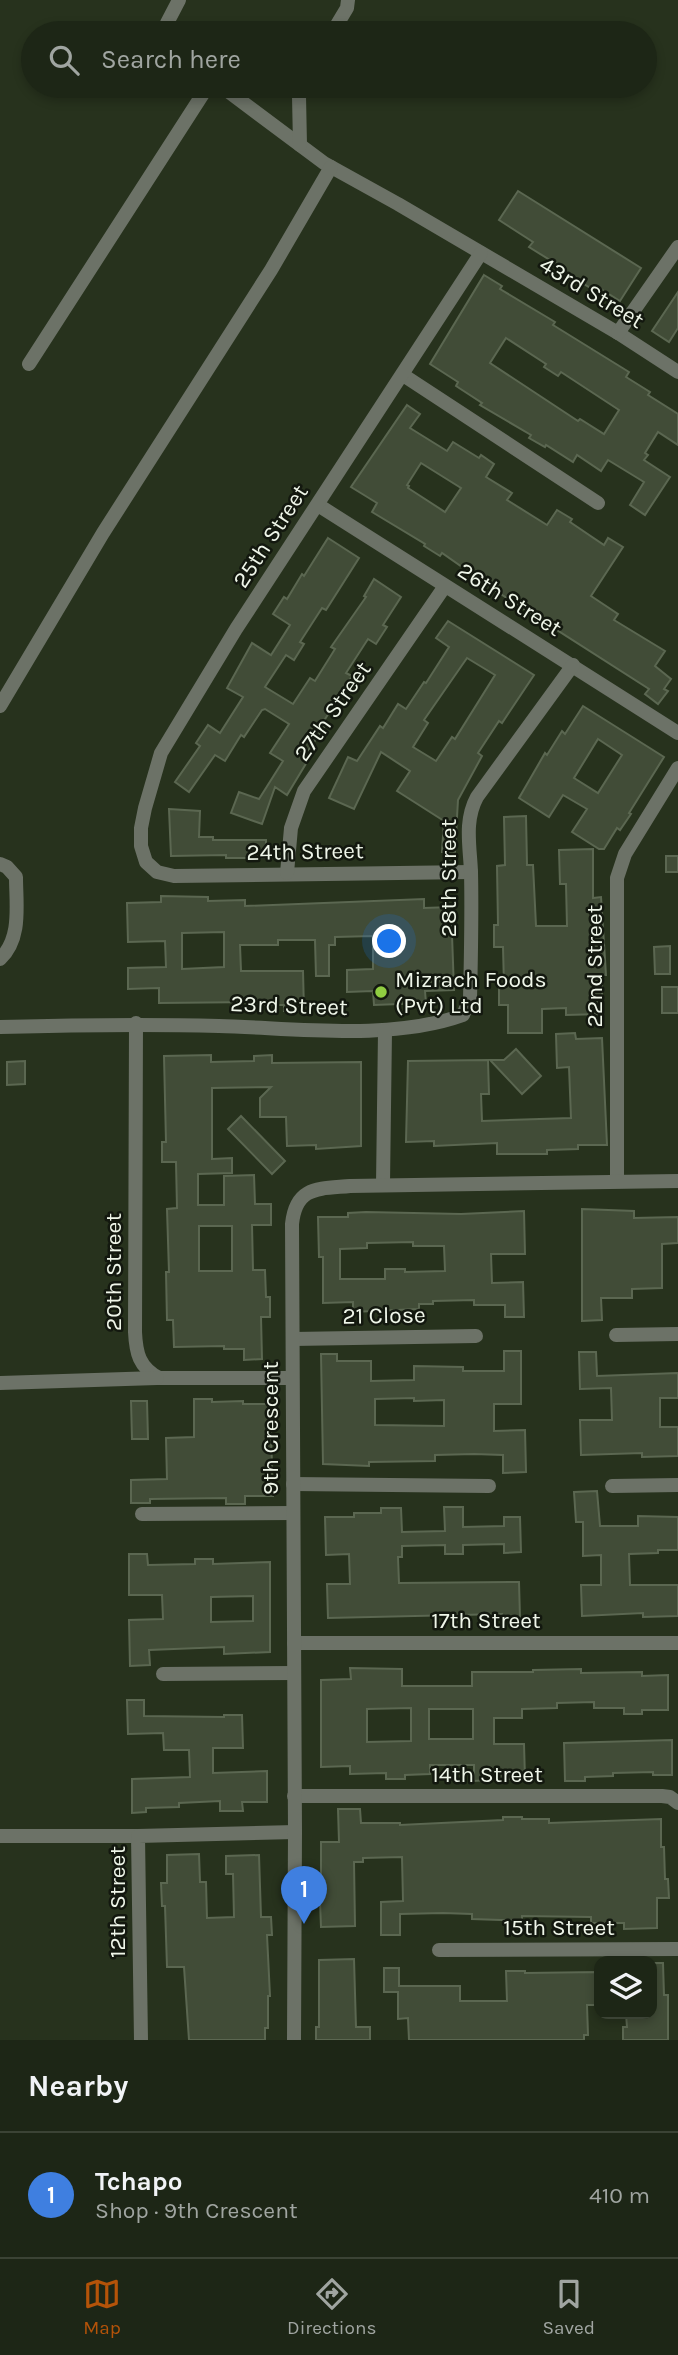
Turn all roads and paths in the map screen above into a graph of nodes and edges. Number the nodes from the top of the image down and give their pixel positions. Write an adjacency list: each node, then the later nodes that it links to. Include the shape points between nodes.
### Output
1 (178, 0): 3 (street)
2 (348, 0): 4 (street)
3 (168, 21)
4 (339, 21)
5 (200, 98): 13 (street)
6 (237, 98): 8 (street, 43rd Street)
7 (299, 98): 8 (street)
8 (300, 145): 9 (street, 43rd Street)
9 (331, 167): 11 (street, 43rd Street); 20 (street)
10 (678, 247): 12 (street)
11 (481, 253): 12 (street, 43rd Street); 15 (street, 25th Street)
12 (618, 333): 14 (street, 43rd Street)
13 (29, 364)
14 (678, 372)
15 (402, 375): 16 (street); 17 (street, 25th Street)
16 (598, 503)
17 (318, 505): 18 (street, 26th Street); 23 (street, 25th Street, via 162,752 141,828)
18 (445, 586): 19 (street, 26th Street); 26 (street, 27th Street, via 304,791 291,828)
19 (573, 665): 21 (street, 26th Street); 25 (street, 28th Street, via 471,809)
20 (0, 706)
21 (678, 733)
22 (678, 768): 32 (street, 22nd Street, via 625,854 617,878)
23 (146, 862): 26 (street, 24th Street, via 157,872 174,876)
24 (0, 864): 27 (street, via 16,877 16,900 14,937)
25 (471, 872): 26 (street, 24th Street); 28 (street, 28th Street)
26 (287, 873)
27 (0, 959)
28 (470, 999): 31 (street, 23rd Street, via 463,1015)
29 (136, 1023): 30 (street, 23rd Street); 31 (street, 23rd Street); 39 (street, 20th Street, via 136,1346 146,1371)
30 (0, 1027)
31 (385, 1031): 34 (street)
32 (617, 1181): 33 (street, 9th Crescent); 34 (street, 9th Crescent)
33 (678, 1181)
34 (383, 1184): 38 (street, 9th Crescent, via 317,1189 298,1201 292,1224)
35 (678, 1334): 37 (street)
36 (475, 1335): 38 (street, 21 Close)
37 (616, 1335)
38 (293, 1339): 40 (street, 9th Crescent)
39 (159, 1378): 40 (street); 41 (street)
40 (292, 1378): 42 (street, 9th Crescent)
41 (0, 1383)
42 (293, 1485): 44 (street); 46 (street, 9th Crescent)
43 (678, 1485): 45 (street)
44 (489, 1486)
45 (612, 1486)
46 (293, 1513): 47 (street); 48 (street, 9th Crescent)
47 (142, 1514)
48 (295, 1643): 49 (street, 17th Street); 50 (street, 9th Crescent)
49 (678, 1643)
50 (294, 1673): 51 (street); 52 (street, 9th Crescent)
51 (163, 1674)
52 (295, 1796): 53 (street, 14th Street, via 662,1796); 54 (street, 9th Crescent)
53 (678, 1803)
54 (296, 1832): 56 (street, 12th Street); 60 (street, 9th Crescent)
55 (0, 1836): 56 (street)
56 (138, 1836): 59 (street, 12th Street)
57 (678, 1949): 58 (street, 15th Street)
58 (439, 1950)
59 (141, 2040)
60 (294, 2040)

